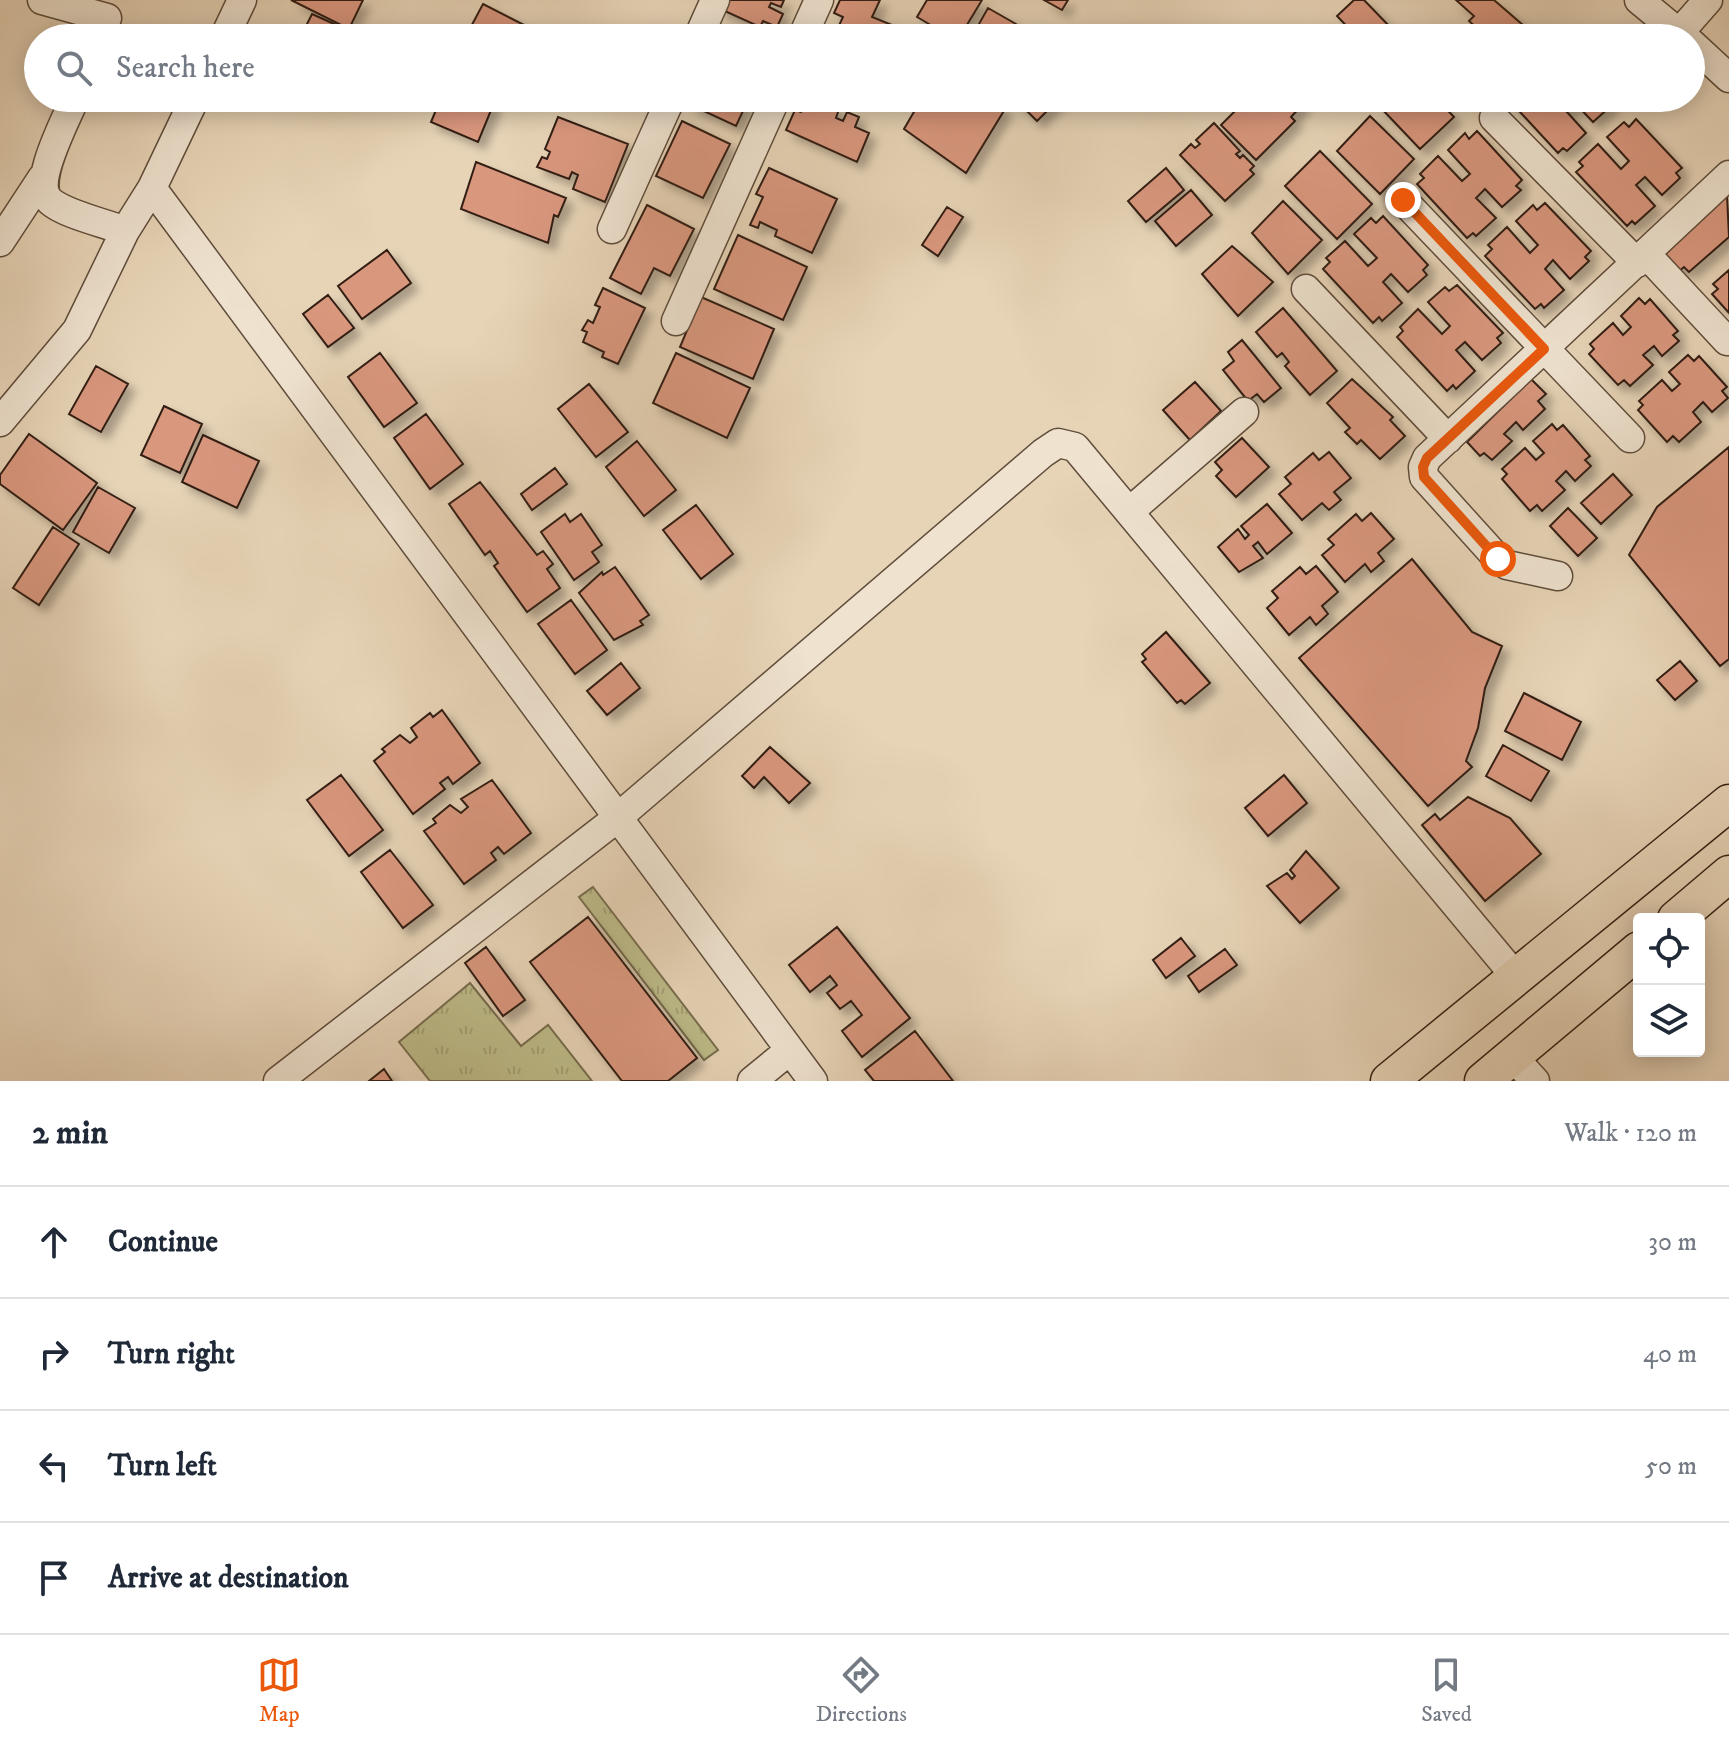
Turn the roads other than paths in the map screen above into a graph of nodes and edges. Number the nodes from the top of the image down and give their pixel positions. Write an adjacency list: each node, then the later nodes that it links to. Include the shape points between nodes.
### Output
1 (42, 0): 7 (street)
2 (242, 0): 8 (street)
3 (715, 0): 9 (street)
4 (819, 0): 10 (street)
5 (1639, 0): 11 (street)
6 (1708, 0): 12 (street)
7 (107, 19)
8 (231, 24)
9 (704, 24)
10 (808, 24)
11 (1668, 24)
12 (1693, 24)
13 (1705, 56): 14 (street)
14 (1729, 78)
15 (69, 112): 21 (street)
16 (188, 112): 22 (street)
17 (665, 112): 24 (street)
18 (770, 112): 29 (street)
19 (1494, 118): 27 (street)
20 (1729, 175): 27 (street)
21 (42, 178): 25 (street, via 44,193 54,204); 26 (street)
22 (152, 188): 25 (street); 39 (street)
23 (1403, 200): 31 (street)
24 (612, 229)
25 (125, 231): 33 (street, via 77,330)
26 (0, 242)
27 (1641, 258): 30 (street); 31 (street)
28 (1306, 289): 35 (street)
29 (676, 321)
30 (1727, 341)
31 (1544, 349): 34 (street); 35 (street)
32 (1244, 412): 36 (street)
33 (0, 422)
34 (1630, 438)
35 (1448, 439): 37 (street, via 1427,458 1424,477 1498,559)
36 (1129, 512): 39 (street, via 1075,447 1058,443); 43 (street)
37 (1558, 576)
38 (1729, 803): 43 (main road)
39 (616, 819): 44 (street); 46 (street)
40 (1729, 874): 41 (main road)
41 (1683, 913)
42 (1633, 956): 45 (main road)
43 (1516, 977): 49 (main road)
44 (790, 1050): 47 (street); 48 (street)
45 (1523, 1069): 50 (main road)
46 (278, 1081)
47 (752, 1081)
48 (813, 1081)
49 (1389, 1081)
50 (1483, 1081)

